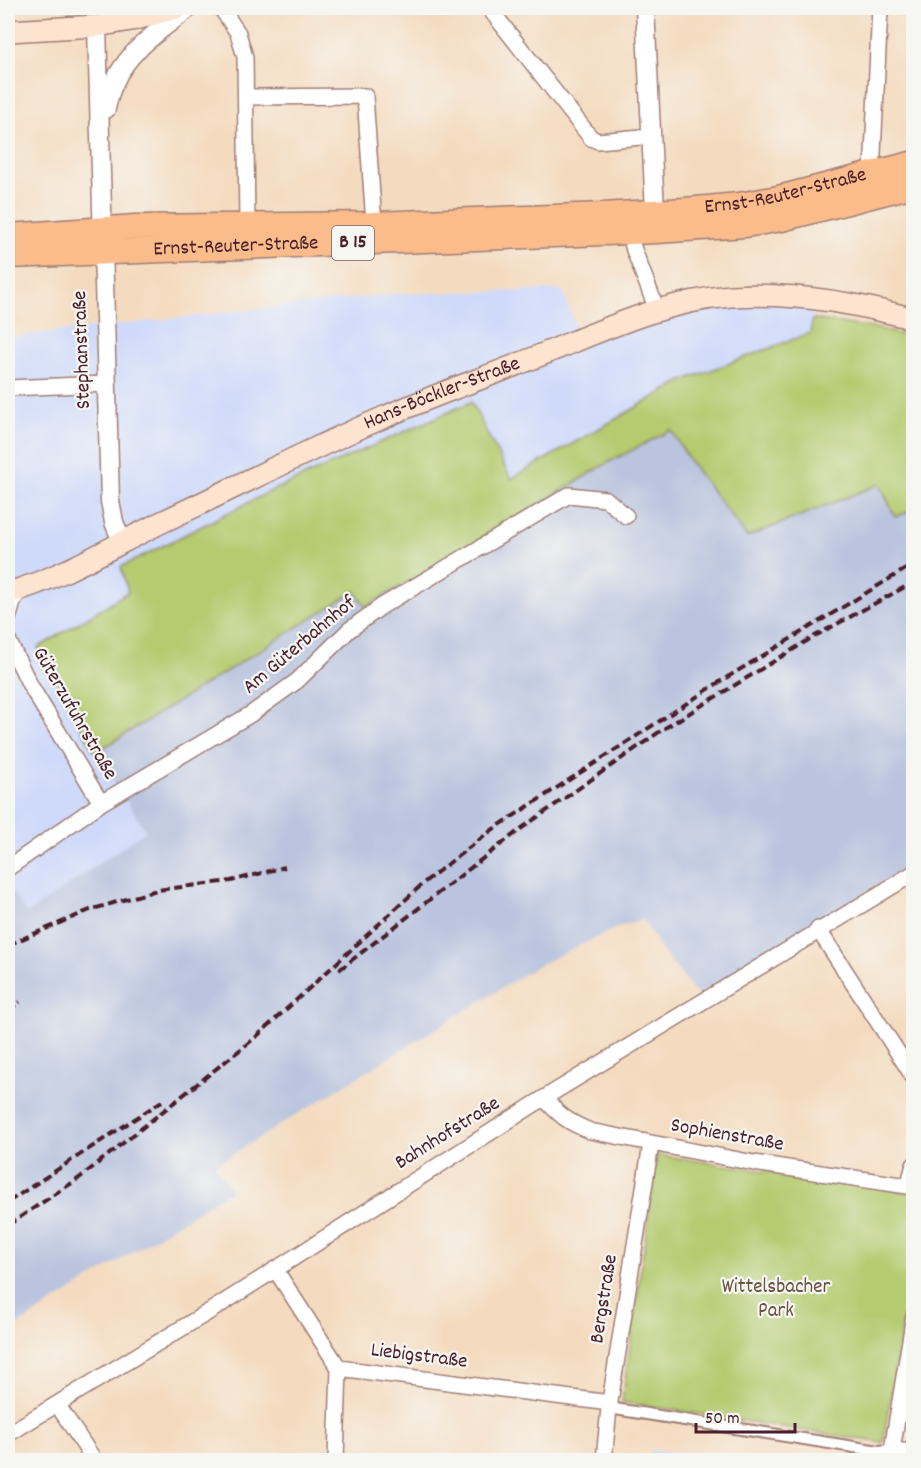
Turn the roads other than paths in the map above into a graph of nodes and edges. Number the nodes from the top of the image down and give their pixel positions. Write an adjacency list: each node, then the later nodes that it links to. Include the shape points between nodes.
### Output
1 (177, 8): 7 (main road)
2 (189, 8): 11 (street, Stephanstraße, via 121,67 108,100)
3 (221, 8): 9 (street, via 238,33 245,57)
4 (489, 8): 10 (street, via 591,138 598,141)
5 (645, 8): 10 (street)
6 (880, 8): 13 (street)
7 (97, 26): 8 (main road); 11 (street, Stephanstraße)
8 (8, 31)
9 (246, 97): 16 (street, via 365,96); 17 (street)
10 (652, 136): 15 (street)
11 (101, 156): 21 (street, Stephanstraße)
12 (914, 163): 13 (main road, Ernst-Reuter-Straße / B 15)
13 (872, 174): 15 (main road, Ernst-Reuter-Straße / B 15, via 739,206)
14 (914, 185): 18 (main road, Ernst-Reuter-Straße / B 15, via 782,219)
15 (655, 212): 16 (main road, Ernst-Reuter-Straße / B 15); 18 (street, Ernst-Reuter-Straße, via 662,224)
16 (374, 224): 17 (main road, Ernst-Reuter-Straße / B 15)
17 (247, 225): 21 (main road, Ernst-Reuter-Straße / B 15, via 135,227)
18 (679, 230): 19 (main road, Ernst-Reuter-Straße / B 15)
19 (629, 232): 21 (main road, Ernst-Reuter-Straße / B 15); 23 (street)
20 (8, 236): 21 (main road, Ernst-Reuter-Straße / B 15)
21 (102, 241): 22 (main road, Ernst-Reuter-Straße / B 15); 25 (street, Stephanstraße)
22 (8, 256)
23 (657, 310): 24 (main road, Hans-Böckler-Straße, via 728,296 775,295 826,299); 28 (main road, Hans-Böckler-Straße, via 386,416)
24 (910, 318)
25 (107, 384): 26 (street); 28 (street, Stephanstraße, via 110,501)
26 (8, 388)
27 (626, 516): 32 (street, Am Güterbahnhof, via 606,499 569,495 382,606 349,630 297,681)
28 (122, 542): 29 (main road, Hans-Böckler-Straße, via 71,570)
29 (14, 591): 30 (street)
30 (8, 619)
31 (9, 639): 32 (street, Güterzufuhrstraße, via 30,685)
32 (102, 804): 33 (street, Am Güterbahnhof)
33 (8, 868)
34 (914, 873): 35 (street, Bahnhofstraße)
35 (818, 929): 36 (street); 37 (street, Bahnhofstraße)
36 (914, 1080)
37 (544, 1098): 38 (street, Sophienstraße, via 570,1123); 41 (street, Bahnhofstraße)
38 (651, 1143): 40 (street, Sophienstraße); 45 (street, Bergstraße)
39 (914, 1165): 40 (street)
40 (911, 1187)
41 (275, 1269): 43 (street, Liebigstraße); 44 (street, Bahnhofstraße)
42 (914, 1316): 47 (street)
43 (339, 1368): 45 (street, Liebigstraße); 50 (street)
44 (57, 1404): 46 (street, Bahnhofstraße); 49 (street)
45 (609, 1406): 47 (street); 51 (street, Bergstraße)
46 (8, 1434)
47 (892, 1450): 48 (street)
48 (914, 1452)
49 (94, 1461)
50 (336, 1461)
51 (604, 1461)

